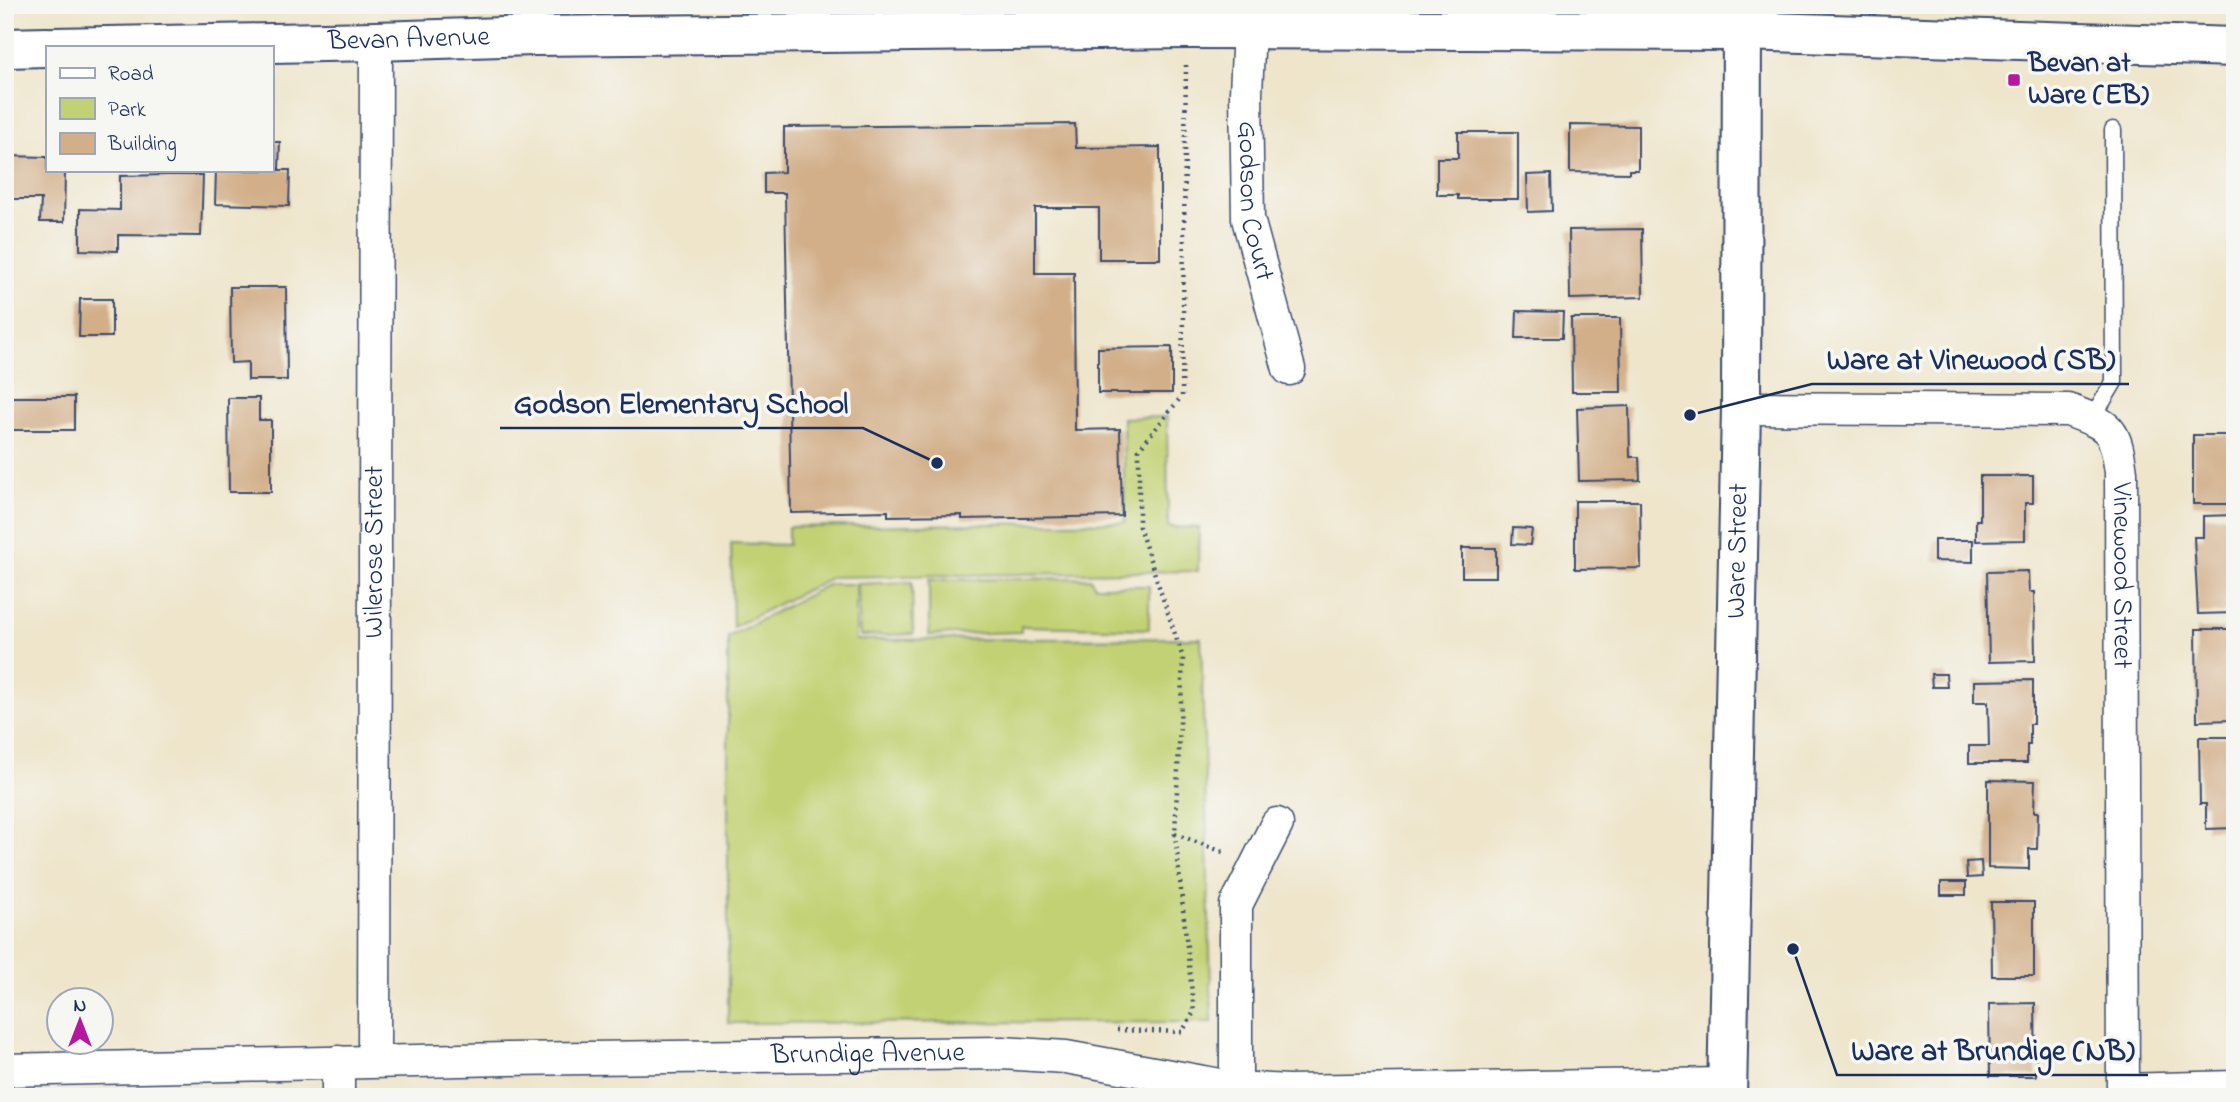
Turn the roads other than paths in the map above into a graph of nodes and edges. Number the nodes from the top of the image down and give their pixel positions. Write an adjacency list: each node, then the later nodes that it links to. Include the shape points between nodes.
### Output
1 (1742, 18): 2 (street, Bevan Avenue); 6 (street, Bevan Avenue); 10 (street, Ware Street)
2 (1249, 29): 3 (street, Bevan Avenue); 9 (street, Godson Court, via 1248,219)
3 (376, 41): 4 (street, Bevan Avenue); 13 (street, Wilerose Street)
4 (108, 46)
5 (46, 47): 7 (street)
6 (2235, 47)
7 (5, 48)
8 (2113, 130): 11 (lane, via 2114,382)
9 (1289, 369)
10 (1741, 408): 11 (street, Vinewood Street, via 2068,410); 17 (street, Ware Street)
11 (2092, 419): 19 (street, Vinewood Street, via 2107,428 2117,442 2121,472)
12 (1277, 824): 18 (street, via 1236,905)
13 (374, 1061): 14 (street, Brundige Avenue); 18 (street, Brundige Avenue, via 1002,1053 1066,1057)
14 (338, 1062): 15 (street, Brundige Avenue); 20 (street)
15 (5, 1070)
16 (2235, 1087): 19 (street)
17 (1727, 1090): 18 (street, Brundige Avenue)
18 (1236, 1092)
19 (2123, 1093)
20 (338, 1097)

